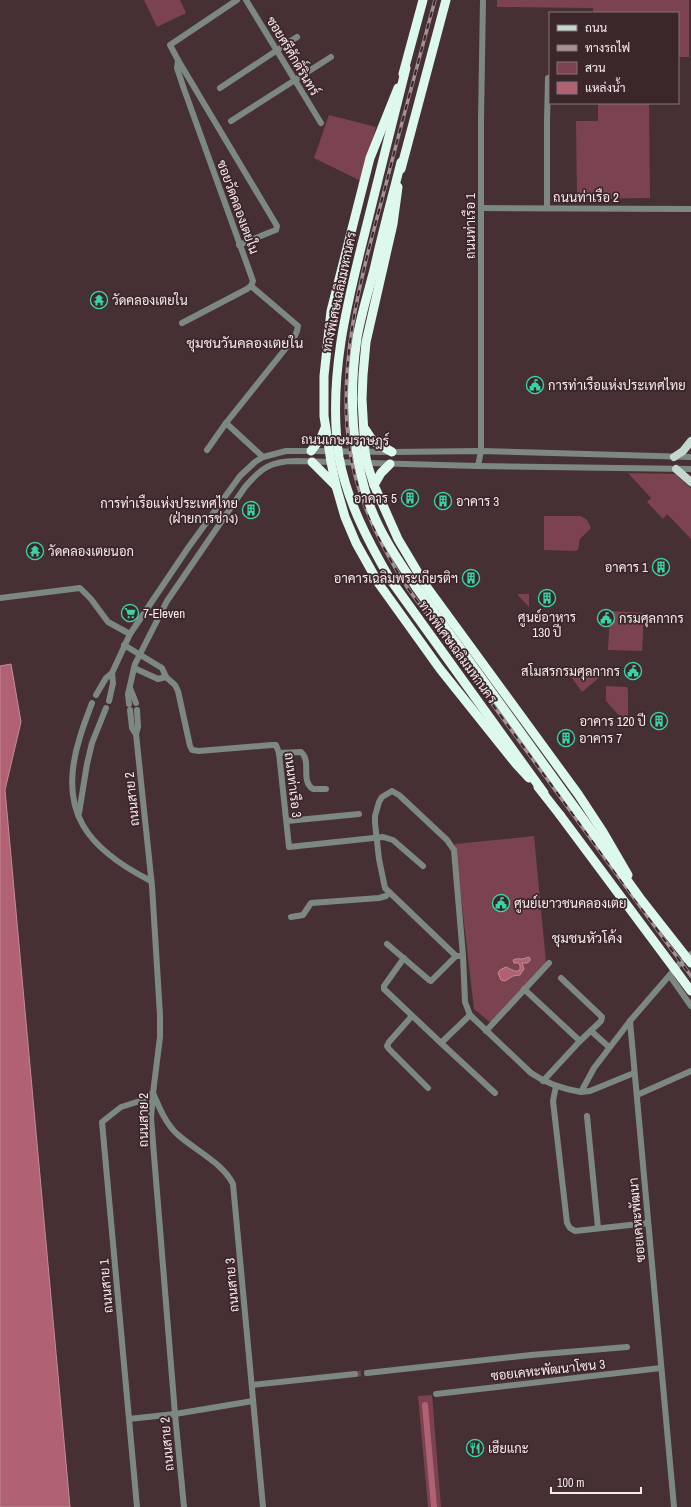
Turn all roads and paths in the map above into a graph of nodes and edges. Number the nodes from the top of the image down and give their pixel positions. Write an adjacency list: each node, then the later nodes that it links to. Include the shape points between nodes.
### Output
1 (237, 0): 9 (street, via 170,45)
2 (246, 0): 7 (street, ซอยศรีศักดิ์รินทร์)
3 (423, 0): 10 (highway, ทางพิเศษเฉลิมมหานคร)
4 (446, 0): 16 (highway, ทางพิเศษเฉลิมมหานคร)
5 (483, 0): 17 (street, ถนนท่าเรือ 1)
6 (297, 37): 7 (street)
7 (276, 50): 12 (street, ซอยศรีศักดิ์รินทร์); 13 (street)
8 (331, 57): 12 (street)
9 (178, 60): 20 (street, ซอยวัดคลองเตยใน, via 177,68); 20 (street, via 277,226 273,232)
10 (406, 68): 24 (highway, bridge, via 370,158 331,311 324,376); 61 (highway, ทางพิเศษเฉลิมมหานคร, bridge, via 351,287 343,330 336,405 340,457 353,505 390,579)
11 (548, 78): 18 (street)
12 (294, 80): 14 (street); 15 (street, ซอยศรีศักดิ์รินทร์)
13 (220, 88)
14 (231, 121)
15 (321, 122)
16 (402, 162): 25 (highway, bridge, via 393,224 366,342 363,375); 69 (highway, ทางพิเศษเฉลิมมหานคร, bridge, via 357,336 353,371 354,432 357,456 369,501 389,544 412,581)
17 (481, 208): 18 (street, ถนนท่าเรือ 2); 30 (street, ถนนท่าเรือ 1)
18 (547, 208): 19 (street, ถนนท่าเรือ 2)
19 (691, 209)
20 (239, 245): 21 (street, ซอยวัดคลองเตยใน, via 252,277)
21 (251, 286): 22 (street); 23 (street, via 298,326 294,338)
22 (182, 323)
23 (226, 423): 27 (street); 33 (street)
24 (326, 427): 28 (highway); 29 (highway)
25 (364, 428): 31 (highway); 32 (highway, via 373,441)
26 (691, 441): 34 (main road)
27 (207, 450)
28 (311, 450): 29 (street, ถนนเกษมราษฎร์); 33 (street, ถนนเกษมราษฎร์, via 286,450)
29 (329, 451): 31 (street, ถนนเกษมราษฎร์); 37 (highway)
30 (481, 451): 32 (street, ถนนเกษมราษฎร์); 34 (street, ถนนเกษมราษฎร์); 40 (street, ถนนท่าเรือ 1)
31 (365, 452): 32 (street, ถนนเกษมราษฎร์); 38 (highway)
32 (392, 452)
33 (263, 457): 47 (street, ถนนเกษมราษฎร์, via 240,476)
34 (674, 457): 35 (street, ถนนเกษมราษฎร์)
35 (691, 457)
36 (312, 462): 37 (street, ถนนเกษมราษฎร์); 45 (highway); 49 (street, ถนนเกษมราษฎร์, via 280,462 263,469 252,479 177,584)
37 (331, 462): 38 (street, ถนนเกษมราษฎร์); 45 (highway)
38 (367, 463): 39 (street, ถนนเกษมราษฎร์); 44 (highway)
39 (390, 464): 40 (street, ถนนเกษมราษฎร์); 44 (highway)
40 (478, 466): 41 (street, ถนนเกษมราษฎร์)
41 (676, 469): 42 (street, ถนนเกษมราษฎร์); 43 (main road)
42 (691, 469)
43 (691, 482)
44 (374, 485): 69 (highway, bridge, via 398,539 426,586 578,794 603,832)
45 (336, 486): 61 (highway, bridge, via 345,517 379,584 450,681 516,764)
46 (0, 598): 47 (street, via 80,588 91,598 108,622)
47 (130, 634): 48 (street, ถนนเกษมราษฎร์)
48 (124, 645): 49 (street, ถนนท่าเรือ 3); 51 (street, ถนนเกษมราษฎร์)
49 (139, 654): 50 (street, ถนนเกษมราษฎร์); 52 (street, ถนนท่าเรือ 3, via 162,668)
50 (134, 668): 52 (street, via 158,679); 53 (street, ถนนเกษมราษฎร์)
51 (112, 671): 54 (street); 55 (street, via 114,683)
52 (166, 677): 59 (street, ถนนท่าเรือ 3, via 178,691 192,750 272,744 276,745)
53 (130, 685): 58 (street, via 136,706); 58 (street, ถนนเกษมราษฎร์, via 129,707 132,728)
54 (96, 695)
55 (109, 700)
56 (92, 703): 63 (street, via 74,760 73,793)
57 (106, 708): 63 (street, via 92,743)
58 (136, 734): 67 (street, ถนนสาย 2)
59 (279, 753): 60 (street, via 301,752 305,757 307,783 313,789); 64 (street, ถนนท่าเรือ 3)
60 (326, 789)
61 (544, 793): 80 (highway, ทางพิเศษเฉลิมมหานคร, bridge)
62 (359, 814): 64 (street)
63 (79, 817): 67 (street, via 86,832 99,848 129,870)
64 (287, 821): 65 (street, ถนนท่าเรือ 3, via 289,847)
65 (376, 837): 66 (street, ถนนท่าเรือ 3, via 393,840); 68 (street, via 385,888); 73 (street, via 375,816 379,802 392,791 399,794 447,840 454,850)
66 (422, 866)
67 (151, 881): 96 (street, ถนนสาย 2, via 160,1015)
68 (389, 892): 70 (street, via 379,898 311,904 303,915); 73 (street)
69 (640, 898): 76 (highway, ทางพิเศษเฉลิมมหานคร, bridge)
70 (291, 917)
71 (387, 944): 74 (street)
72 (691, 954): 77 (street)
73 (459, 956): 74 (street, via 431,981); 82 (street, via 465,1002)
74 (404, 958): 83 (street, via 384,988)
75 (549, 963): 79 (street)
76 (691, 963)
77 (670, 976): 81 (street); 84 (street)
78 (561, 978): 86 (street, via 602,1017)
79 (524, 989): 85 (street); 87 (street)
80 (691, 991)
81 (691, 1006)
82 (470, 1015): 85 (street); 88 (street)
83 (412, 1016): 88 (street); 94 (street, via 388,1046)
84 (630, 1021): 89 (street); 91 (street, ซอยเคหะพัฒนา)
85 (486, 1031): 92 (street)
86 (591, 1031): 87 (street); 89 (street)
87 (580, 1041): 92 (street)
88 (441, 1043): 97 (street)
89 (609, 1047): 95 (street)
90 (691, 1071): 98 (street)
91 (634, 1072): 95 (street, via 590,1092); 98 (street, ซอยเคหะพัฒนา)
92 (543, 1081): 93 (street)
93 (556, 1086): 95 (street); 101 (street, via 553,1101 566,1223 575,1231)
94 (428, 1088)
95 (581, 1092)
96 (153, 1093): 106 (street, ถนนสาย 3, via 169,1125 176,1133 217,1165 233,1184); 109 (street, ถนนสาย 2, via 151,1118); 110 (street, ถนนสาย 1, via 140,1101 121,1107 102,1122)
97 (495, 1093)
98 (637, 1095): 100 (street, ซอยเคหะพัฒนา)
99 (587, 1116): 101 (street)
100 (648, 1223): 101 (street); 103 (street, ซอยเคหะพัฒนา)
101 (598, 1228)
102 (627, 1347): 104 (street)
103 (661, 1368): 107 (street, ซอยเคหะพัฒนาโซน 3); 114 (street, ซอยเคหะพัฒนา)
104 (367, 1373)
105 (355, 1374): 106 (street)
106 (252, 1385): 108 (street, ถนนสาย 3)
107 (436, 1394)
108 (253, 1401): 109 (street); 113 (street, ถนนสาย 3)
109 (175, 1414): 110 (street); 112 (street, ถนนสาย 2)
110 (129, 1419): 111 (street, ถนนสาย 1)
111 (137, 1507)
112 (184, 1507)
113 (263, 1507)
114 (674, 1507)

